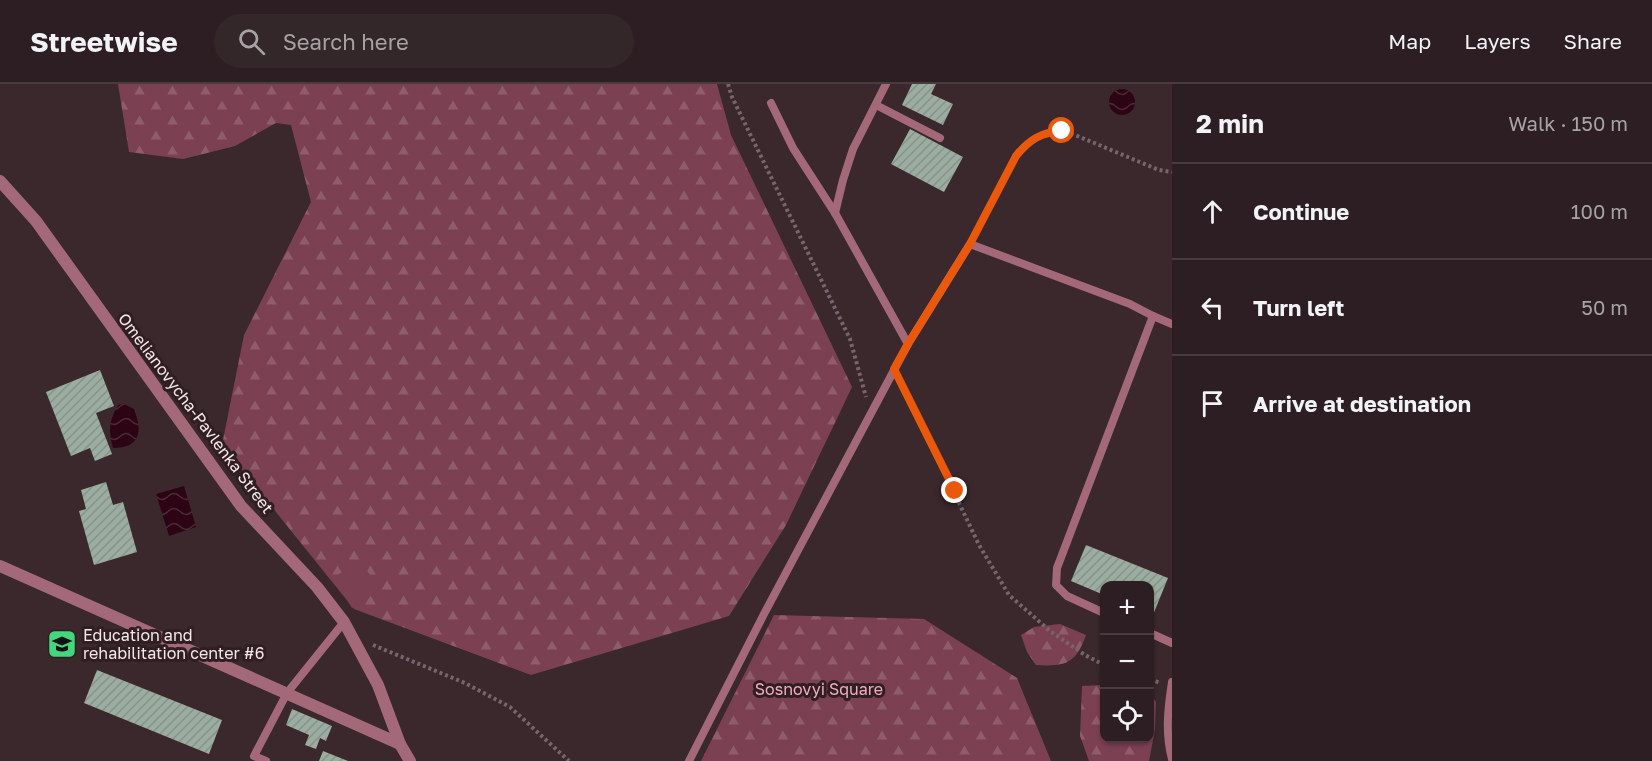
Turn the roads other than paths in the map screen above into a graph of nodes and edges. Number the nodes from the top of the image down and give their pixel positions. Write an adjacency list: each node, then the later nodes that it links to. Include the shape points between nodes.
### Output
1 (886, 84): 3 (lane)
2 (771, 103): 6 (lane, via 793,148)
3 (876, 105): 4 (lane); 6 (lane, via 853,149)
4 (940, 138)
5 (0, 181): 12 (street, Omelianovycha-Pavlenka Street, via 36,221 241,506 317,587)
6 (835, 213): 9 (lane)
7 (1153, 316): 8 (lane); 9 (lane, via 970,244); 11 (lane, via 1057,568 1056,585 1067,596)
8 (1172, 324)
9 (908, 344): 21 (lane)
10 (0, 566): 16 (street)
11 (1100, 611)
12 (344, 622): 16 (lane); 17 (street, Omelianovycha-Pavlenka Street, via 378,685)
13 (1154, 635): 14 (lane)
14 (1172, 643)
15 (1172, 682): 18 (lane, via 1167,716)
16 (287, 693): 17 (street); 19 (lane, via 254,756)
17 (400, 744): 20 (street, Omelianovycha-Pavlenka Street)
18 (1172, 759)
19 (266, 761)
20 (410, 761)
21 (689, 761)

